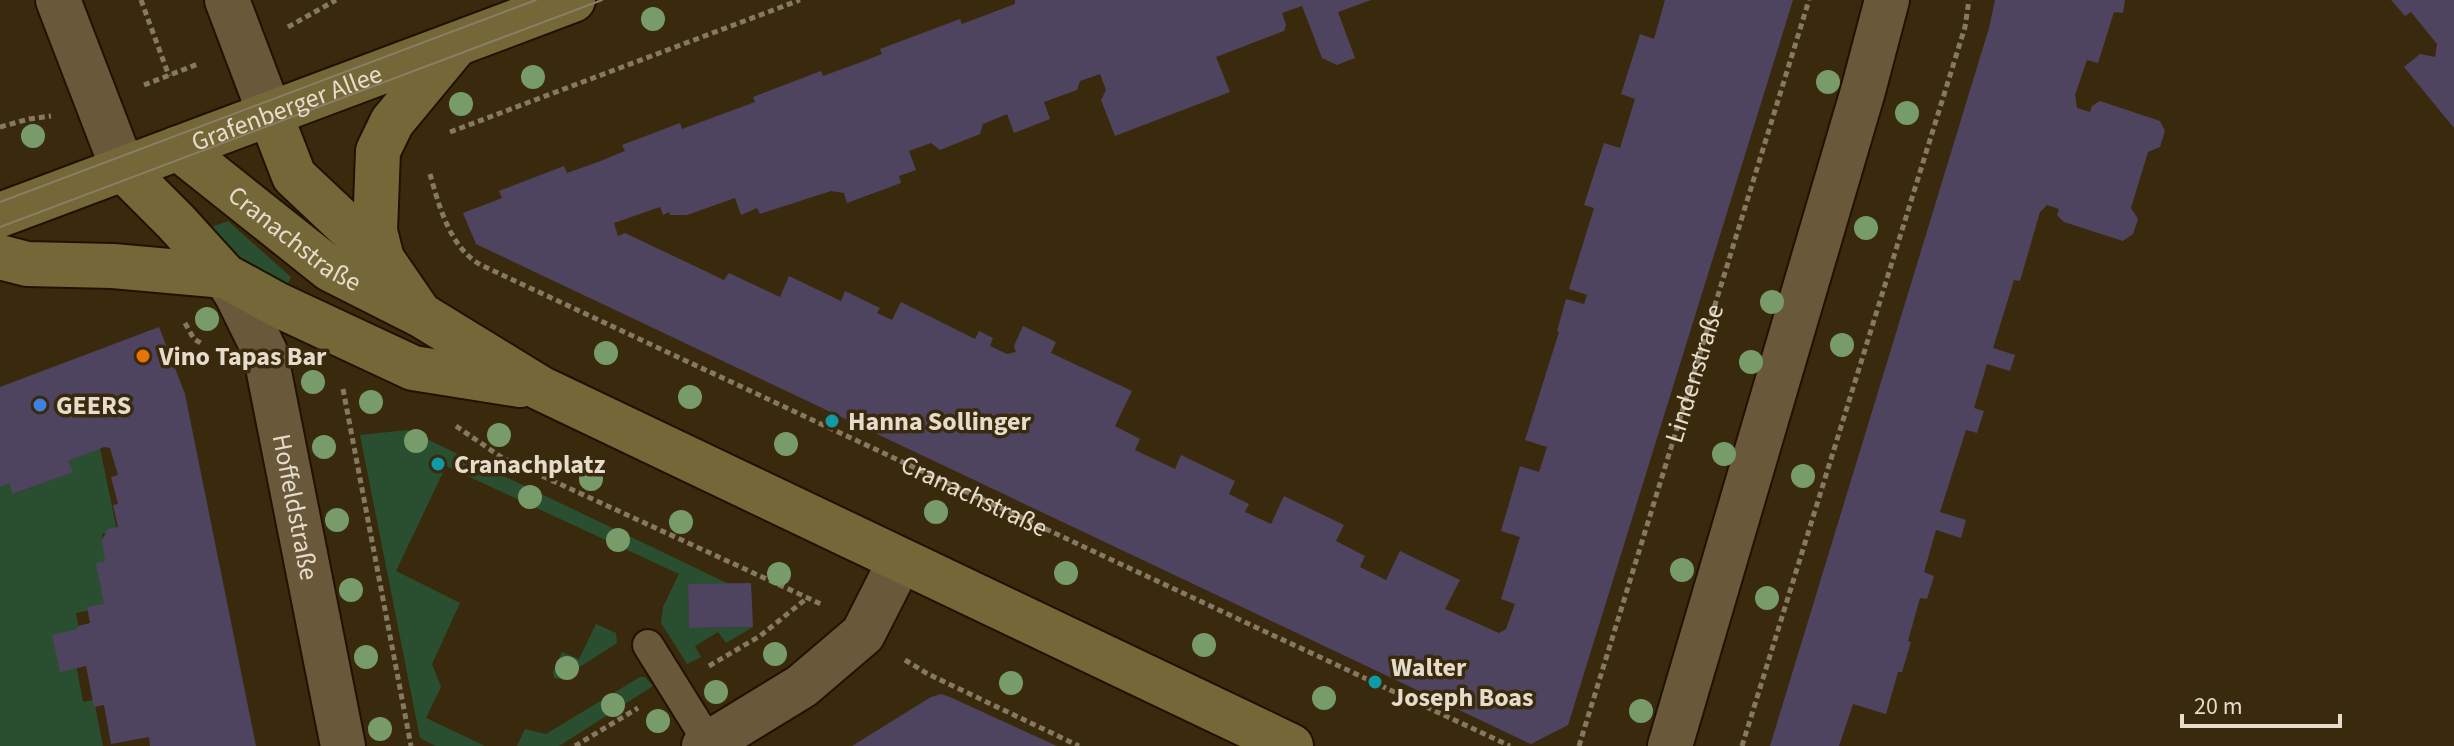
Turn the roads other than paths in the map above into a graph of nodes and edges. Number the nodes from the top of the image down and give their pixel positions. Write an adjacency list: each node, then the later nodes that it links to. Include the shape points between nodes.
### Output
1 (58, 0): 8 (street)
2 (227, 0): 6 (street)
3 (573, 0): 5 (main road, Grafenberger Allee)
4 (1887, 0): 20 (street)
5 (455, 45): 6 (main road, Grafenberger Allee); 11 (main road, Cranachstraße, via 392,122 378,151 375,231)
6 (270, 114): 7 (main road, Grafenberger Allee); 11 (main road, Cranachstraße, via 294,176)
7 (178, 148): 8 (main road, Grafenberger Allee); 13 (main road, Cranachstraße, via 330,269)
8 (123, 169): 9 (main road, Grafenberger Allee); 12 (main road, Cranachstraße)
9 (0, 215)
10 (0, 257): 12 (main road, Cranachstraße, via 27,264)
11 (382, 259): 13 (main road, Cranachstraße)
12 (225, 276): 14 (main road, Cranachstraße, via 413,368); 18 (street, Hoffeldstraße, via 265,352)
13 (421, 315): 14 (main road, Cranachstraße)
14 (540, 388): 15 (main road, Cranachstraße)
15 (900, 561): 17 (street, via 863,634 802,686); 19 (main road, Cranachstraße)
16 (648, 645): 17 (lane)
17 (707, 744)
18 (343, 746)
19 (1291, 746)
20 (1670, 746)

